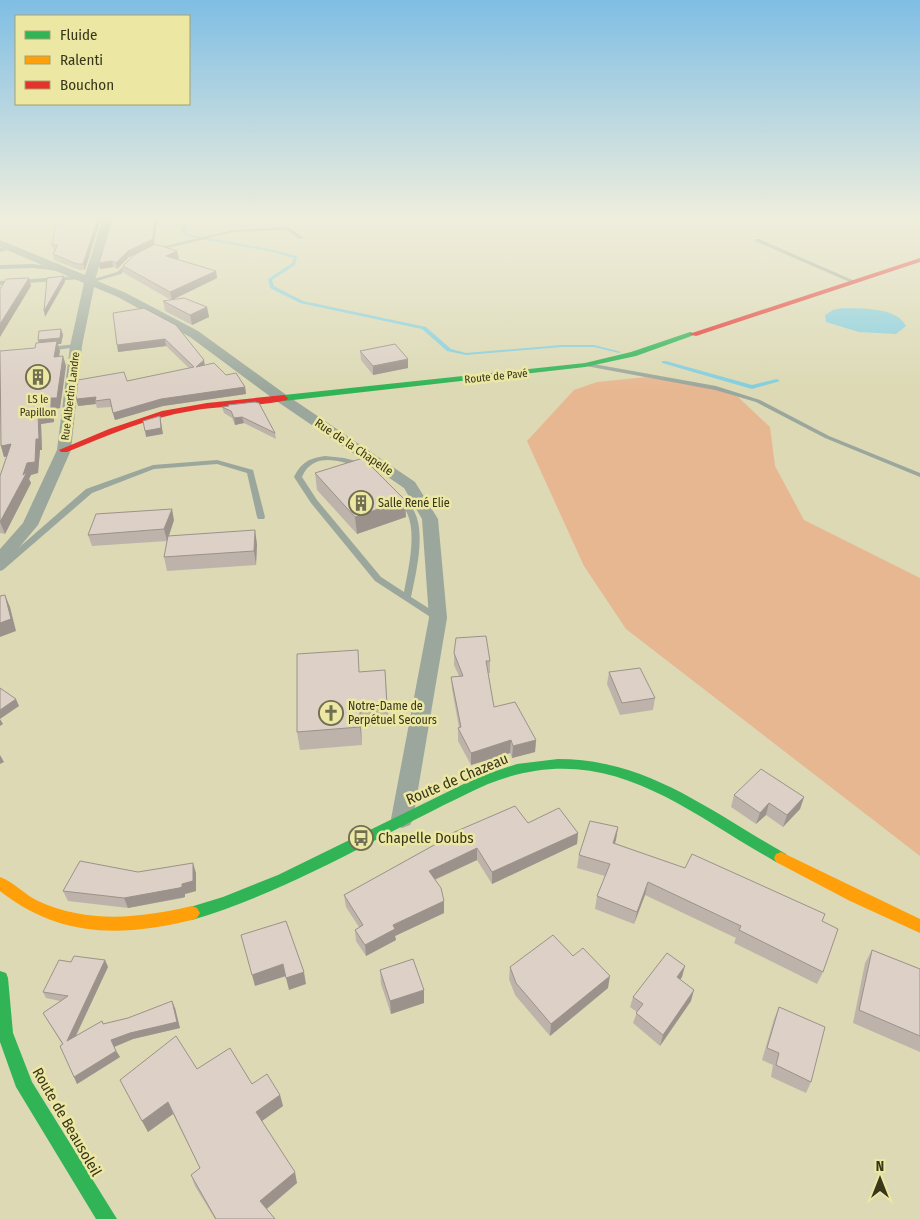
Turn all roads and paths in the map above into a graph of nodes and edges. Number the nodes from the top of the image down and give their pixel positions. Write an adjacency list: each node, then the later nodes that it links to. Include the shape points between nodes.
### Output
1 (74, 275): 6 (street, Rue de la Chapelle)
2 (88, 275): 6 (street, Rue Albertin Landre)
3 (111, 275): 6 (lane)
4 (838, 275): 8 (lane)
5 (875, 275): 8 (street, Route de Pavé)
6 (86, 281): 7 (lane); 9 (street, Rue Albertin Landre); 12 (street, Rue de la Chapelle, via 122,295 194,334)
7 (0, 282)
8 (854, 282): 11 (street, Route de Pavé, via 633,354)
9 (76, 346): 10 (lane); 13 (street, Rue Albertin Landre)
10 (38, 350)
11 (585, 364): 12 (street, Route de Pavé, via 518,374); 15 (lane, via 716,388 758,401 827,437)
12 (280, 397): 13 (street, Route de Pavé, via 212,404 163,414 125,425); 21 (street, Rue de la Chapelle, via 410,485 430,519)
13 (64, 450): 18 (street, Rue Albertin Landre, via 30,525)
14 (371, 470): 20 (lane, via 360,464 329,458 304,465 298,477 378,579)
15 (919, 475)
16 (391, 490): 20 (lane, via 412,513 414,560)
17 (261, 517): 19 (lane, via 250,472 217,462 153,466 89,491)
18 (0, 559)
19 (0, 568)
20 (407, 597): 21 (lane)
21 (438, 618): 22 (street, Rue de la Chapelle)
22 (402, 819): 23 (street, Route de Chazeau, via 317,864 223,905 158,921 98,926 70,921 44,912); 24 (street, Route de Chazeau, via 504,772 555,764 608,767 656,784 746,840 840,891)
23 (0, 883)
24 (920, 926)
25 (0, 978): 26 (street, Route de Beausoleil)
26 (6, 1058): 27 (street, Route de Beausoleil)
27 (107, 1219)

